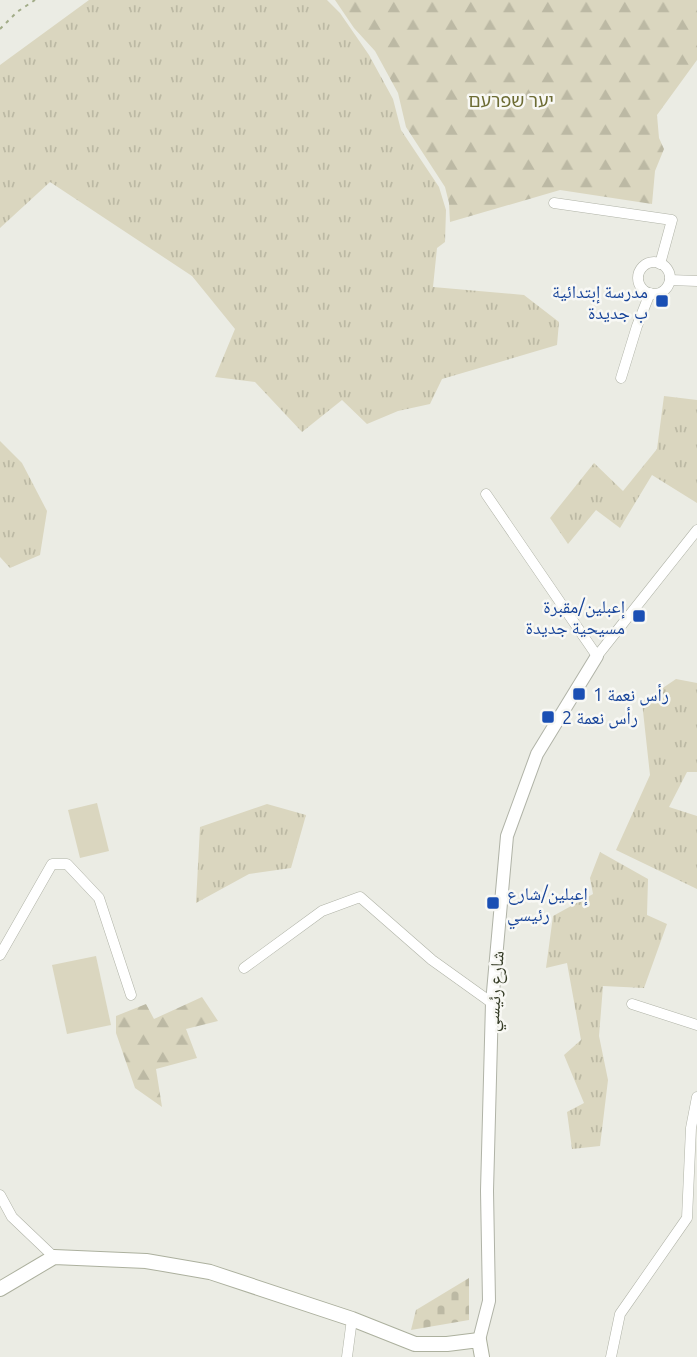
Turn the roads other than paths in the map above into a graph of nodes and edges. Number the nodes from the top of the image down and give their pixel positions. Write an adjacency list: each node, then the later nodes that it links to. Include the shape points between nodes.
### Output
1 (554, 203): 2 (street, via 672,220)
2 (660, 264): 3 (street); 5 (street, via 645,265 639,273 639,283)
3 (670, 280): 4 (street); 5 (street, via 660,293)
4 (697, 281)
5 (650, 293): 6 (street)
6 (621, 378)
7 (486, 494): 9 (street)
8 (697, 530): 9 (street, شارع رئيسي)
9 (597, 656): 13 (street, شارع رئيسي, via 537,754 507,836)
10 (0, 955): 12 (street, via 51,864 67,864 99,898)
11 (244, 968): 13 (street, via 322,911 360,897 432,960)
12 (131, 995)
13 (492, 1003): 21 (street, شارع رئيسي, via 489,1301)
14 (632, 1004): 15 (street)
15 (697, 1025)
16 (697, 1097): 24 (street, via 687,1218 620,1314)
17 (0, 1195): 18 (street, via 12,1217)
18 (54, 1257): 19 (main road); 20 (main road, via 146,1261 210,1272)
19 (0, 1289)
20 (352, 1319): 21 (main road, via 415,1344); 22 (street)
21 (479, 1339): 23 (main road)
22 (347, 1357)
23 (482, 1357)
24 (611, 1357)

